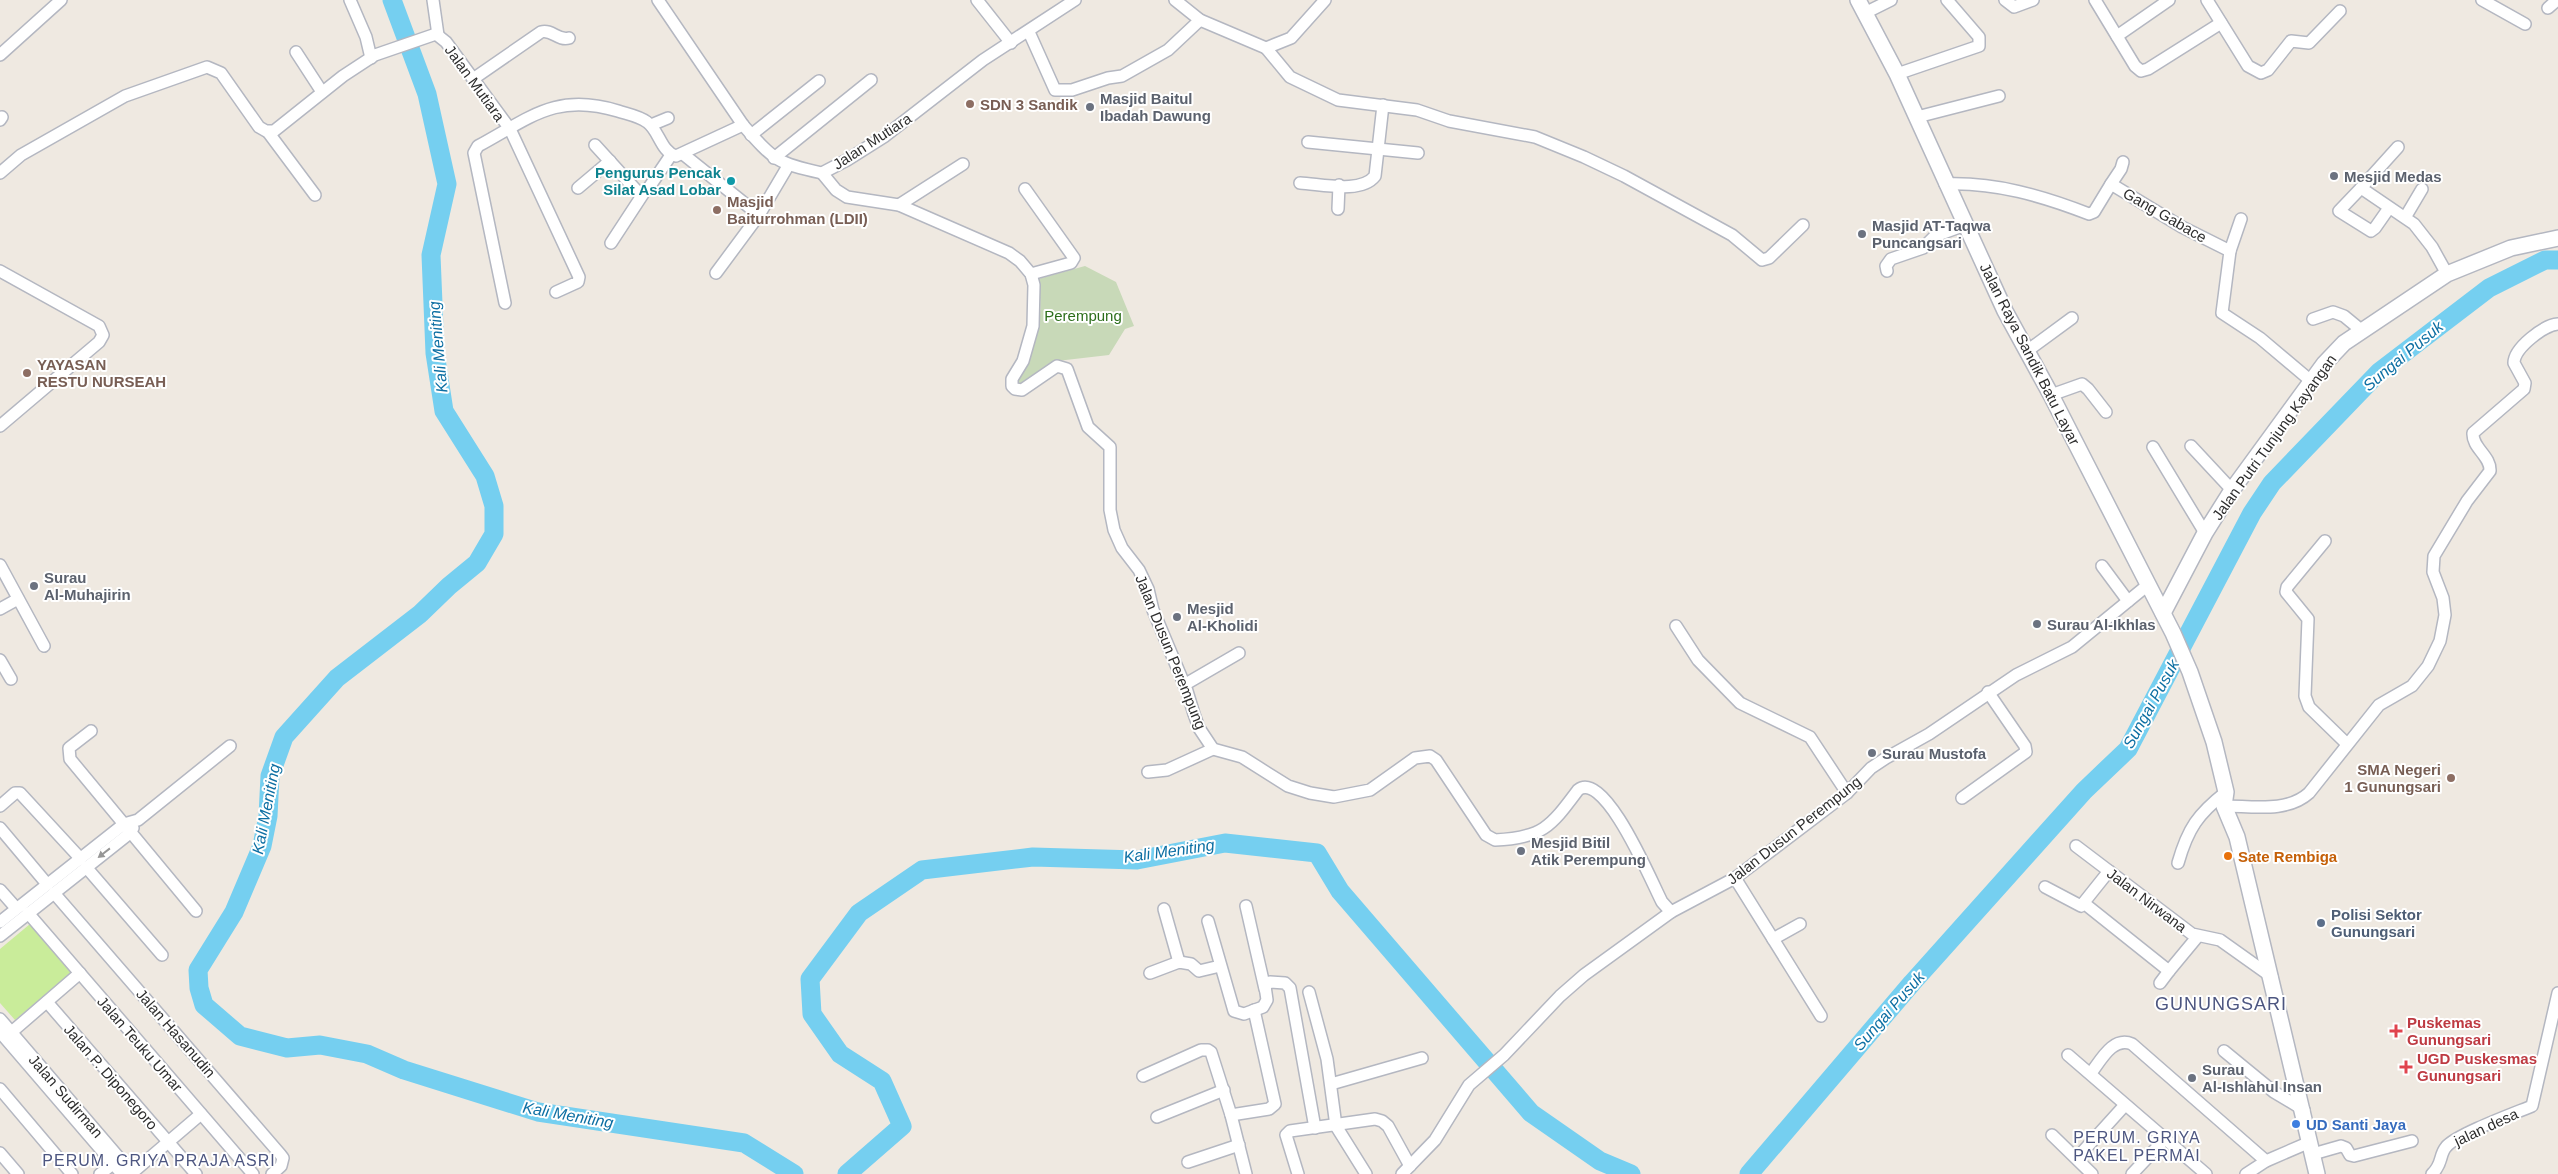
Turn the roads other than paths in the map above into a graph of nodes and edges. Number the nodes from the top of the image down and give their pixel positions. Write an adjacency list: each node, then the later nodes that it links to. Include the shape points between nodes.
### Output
1 (61, 0): 29 (street)
2 (350, 0): 30 (street)
3 (658, 0): 41 (street, Jalan Mutiara)
4 (977, 0): 26 (street)
5 (1175, 0): 19 (street)
6 (1325, 0): 27 (street, via 1290,38)
7 (1891, 0): 17 (street)
8 (1947, 0): 31 (street, via 1979,37 1979,45)
9 (2005, 0): 10 (street, via 2014,8)
10 (2033, 0)
11 (2095, 0): 24 (street)
12 (2169, 0): 24 (street)
13 (2207, 0): 21 (street)
14 (2482, 0): 20 (street)
15 (1072, 1): 22 (street, Jalan Mutiara)
16 (437, 2): 23 (street)
17 (1862, 6): 31 (main road, Jalan Raya Sandik Batu Layar)
18 (2340, 11): 21 (street, via 2309,42 2291,41 2262,73 2248,66)
19 (1200, 20): 22 (street, via 1168,50 1122,76 1066,91 1055,90); 27 (street)
20 (2525, 24)
21 (2224, 28): 24 (street, via 2143,71 2136,68)
22 (1029, 32): 26 (street, Jalan Mutiara)
23 (434, 35): 30 (street, Jalan Mutiara); 32 (street, Jalan Mutiara)
24 (2117, 36)
25 (569, 38): 32 (street, via 563,40 546,31 541,32)
26 (1011, 43): 57 (street, Jalan Mutiara, via 983,60 885,136)
27 (1266, 48): 37 (street, via 1283,72 1313,90 1338,100)
28 (296, 52): 35 (street)
29 (0, 55)
30 (373, 56): 35 (street, Jalan Mutiara)
31 (1897, 74): 39 (main road, Jalan Raya Sandik Batu Layar)
32 (473, 79): 42 (street, Jalan Mutiara)
33 (871, 80): 51 (street)
34 (819, 81): 44 (street)
35 (322, 92): 43 (street, Jalan Mutiara, via 279,129)
36 (1999, 96): 39 (street)
37 (1383, 105): 48 (street); 74 (street, via 1535,137 1624,176 1684,208 1732,235 1762,260 1769,258)
38 (668, 118): 40 (street)
39 (1916, 118): 59 (main road, Jalan Raya Sandik Batu Layar)
40 (651, 125): 42 (street, Jalan Mutiara, via 640,118 604,107 577,103 551,108); 50 (street)
41 (743, 125): 44 (street, Jalan Mutiara); 50 (street)
42 (510, 129): 84 (street, via 579,277 578,282); 85 (street, via 478,146 474,153)
43 (268, 132): 56 (street, via 257,125 221,74 207,67 125,96 21,155); 67 (street)
44 (751, 135): 51 (street, Jalan Mutiara)
45 (1308, 142): 48 (street)
46 (595, 145): 52 (street)
47 (2398, 147): 63 (street)
48 (1378, 149): 49 (street); 61 (street, via 1375,176 1371,181 1359,187)
49 (1418, 153)
50 (677, 155): 66 (street); 71 (street)
51 (774, 158): 55 (street, Jalan Mutiara)
52 (610, 161): 62 (street); 66 (street, via 636,190)
53 (2123, 162): 60 (street)
54 (963, 164): 68 (street)
55 (788, 166): 57 (street, Jalan Mutiara); 71 (street)
56 (0, 173)
57 (822, 173): 68 (street, via 836,190 847,197)
58 (1300, 183): 61 (street)
59 (1945, 184): 60 (street, Gang Gabace, via 2006,188 2091,214); 75 (main road, Jalan Raya Sandik Batu Layar)
60 (2112, 184): 78 (street, Gang Gabace, via 2176,224)
61 (1339, 186): 70 (street)
62 (578, 188)
63 (2361, 188): 69 (street); 69 (street, via 2339,212 2371,231)
64 (1025, 189): 82 (street, via 1074,258 1071,263)
65 (2422, 189): 72 (street)
66 (645, 191): 77 (street)
67 (315, 195)
68 (899, 205): 82 (street, via 1009,253)
69 (2389, 208): 72 (street)
70 (1338, 209)
71 (759, 215): 81 (street)
72 (2406, 216): 83 (street, via 2424,233)
73 (2241, 219): 78 (street)
74 (1803, 225)
75 (1965, 226): 80 (street, via 1935,236 1921,249 1890,260); 90 (main road, Jalan Raya Sandik Batu Layar)
76 (2558, 238): 83 (main road, Jalan Putri Tunjung Kayangan, via 2511,248)
77 (611, 243)
78 (2230, 251): 91 (street, via 2222,313 2260,338)
79 (0, 271): 94 (street, via 99,326 103,335 99,342)
80 (1887, 271)
81 (716, 273)
82 (1031, 274): 112 (street, Jalan Dusun Perempung, via 1035,288 1033,326 1023,361 1011,384 1015,390 1022,390 1057,366 1067,368 1088,427 1110,447 1110,510 1114,530 1148,589 1153,610)
83 (2447, 274): 89 (main road, Jalan Putri Tunjung Kayangan)
84 (556, 292)
85 (505, 303)
86 (2072, 318): 90 (street)
87 (2313, 319): 89 (street, via 2333,312 2344,316)
88 (2558, 324): 115 (street, via 2544,328 2516,353 2514,363 2525,383 2524,389 2473,432 2473,439 2490,469 2434,556 2433,572 2444,598 2445,615 2440,641 2428,666 2412,686 2379,704)
89 (2361, 330): 91 (main road, Jalan Putri Tunjung Kayangan, via 2336,351)
90 (2027, 351): 92 (main road, Jalan Raya Sandik Batu Layar)
91 (2311, 381): 97 (main road, Jalan Putri Tunjung Kayangan)
92 (2051, 395): 93 (street, via 2082,384); 102 (main road, Jalan Raya Sandik Batu Layar)
93 (2106, 412)
94 (0, 426)
95 (2191, 446): 97 (street)
96 (2153, 447): 98 (street)
97 (2232, 490): 98 (main road, Jalan Putri Tunjung Kayangan)
98 (2205, 533): 106 (main road, Jalan Putri Tunjung Kayangan)
99 (2325, 541): 115 (street, via 2286,592 2308,619 2306,701)
100 (0, 565): 103 (street)
101 (2102, 566): 104 (street)
102 (2149, 584): 104 (street, Jalan Dusun Perempung); 106 (main road, Jalan Raya Sandik Batu Layar)
103 (18, 599): 105 (street); 108 (street)
104 (2128, 601): 113 (street, Jalan Dusun Perempung, via 2070,648)
105 (0, 609)
106 (2168, 623): 121 (main road, Jalan Raya Sandik Batu Layar, via 2190,672 2214,742)
107 (1676, 626): 119 (street, via 1698,660 1740,703 1810,737)
108 (44, 646)
109 (1239, 653): 112 (street)
110 (0, 660): 111 (street)
111 (11, 680)
112 (1184, 685): 117 (street, Jalan Dusun Perempung, via 1199,728)
113 (1988, 692): 119 (street, Jalan Dusun Perempung, via 1929,734 1879,763); 120 (street, via 2024,744 2026,752)
114 (91, 731): 124 (street, via 69,748 68,755)
115 (2347, 744): 121 (street, via 2309,793 2291,805)
116 (230, 746): 124 (street)
117 (1214, 749): 118 (street, via 1168,770); 138 (street, via 1242,757 1288,786 1334,797 1370,790 1415,758 1430,756 1436,760 1486,835 1495,840 1544,829 1552,824 1578,790 1590,787 1615,811 1662,902)
118 (1148, 772)
119 (1846, 793): 129 (street, Jalan Dusun Perempung)
120 (1962, 798)
121 (2225, 799): 127 (street, via 2206,808 2193,824); 152 (main road, Jalan Raya Sandik Batu Layar)
122 (0, 806): 126 (street, via 15,793 20,793)
123 (0, 828): 131 (street)
124 (127, 828): 126 (street); 137 (street)
125 (2076, 846): 128 (street, Jalan Nirwana)
126 (83, 863): 131 (street); 146 (street)
127 (2178, 863)
128 (2109, 871): 133 (street); 144 (street, Jalan Nirwana)
129 (1735, 878): 138 (street, Jalan Dusun Perempung); 145 (street)
130 (2045, 887): 133 (street, via 2079,906)
131 (51, 888): 135 (street); 139 (street); 195 (street, Jalan Hasanudin, via 280,1154 283,1158 281,1166)
132 (0, 890): 135 (street)
133 (2085, 904): 149 (street)
134 (1246, 906): 154 (street)
135 (16, 908): 141 (street)
136 (1164, 909): 147 (street)
137 (196, 911)
138 (1671, 912): 188 (street, Jalan Dusun Perempung, via 1560,996 1504,1056 1469,1085 1435,1140)
139 (28, 913): 143 (street); 151 (street, Jalan Teuku Umar)
140 (1208, 921): 148 (street)
141 (0, 922)
142 (1800, 924): 145 (street)
143 (0, 936)
144 (2198, 936): 149 (street); 152 (street, Jalan Nirwana, via 2220,940)
145 (1773, 939): 159 (street)
146 (162, 955)
147 (1179, 962): 148 (street, via 1191,964 1199,971); 150 (street)
148 (1220, 966): 158 (street, via 1234,1012 1244,1014)
149 (2169, 971): 153 (street)
150 (1150, 972)
151 (80, 973): 157 (street); 172 (street, Jalan Teuku Umar)
152 (2272, 977): 171 (main road, Jalan Raya Sandik Batu Layar)
153 (2160, 983)
154 (1265, 989): 158 (street, via 1266,1005); 176 (street, via 1270,982 1285,983 1290,988)
155 (1309, 992): 167 (street)
156 (2558, 993): 204 (street, jalan desa, via 2532,1106 2445,1147 2441,1164)
157 (47, 1002): 161 (street); 180 (street, Jalan P. Diponegoro)
158 (1254, 1010): 173 (street, via 1275,1104 1269,1110)
159 (1821, 1016)
160 (0, 1019): 161 (street, Jalan Sudirman)
161 (4, 1036): 187 (street); 192 (street, Jalan Sudirman)
162 (2224, 1051): 171 (street, via 2274,1092)
163 (2068, 1055): 165 (street)
164 (1422, 1058): 167 (street)
165 (2091, 1073): 170 (street); 185 (street, via 2115,1044 2132,1044)
166 (1143, 1076): 169 (street, via 1201,1050 1208,1050)
167 (1331, 1084): 175 (street)
168 (0, 1090): 190 (street)
169 (1224, 1090): 173 (street); 174 (street)
170 (2125, 1104): 178 (street); 184 (street)
171 (2304, 1110): 182 (main road, Jalan Raya Sandik Batu Layar)
172 (201, 1114): 180 (street); 194 (street, Jalan Teuku Umar)
173 (1232, 1115): 181 (street)
174 (1156, 1117)
175 (1336, 1126): 176 (street); 188 (street, via 1382,1121); 198 (street)
176 (1316, 1128): 197 (street, via 1287,1134)
177 (2052, 1135): 184 (street)
178 (2165, 1139): 200 (street); 201 (street)
179 (2412, 1140): 182 (street, via 2354,1156 2341,1146)
180 (168, 1142): 192 (street); 193 (street, Jalan P. Diponegoro)
181 (1239, 1144): 186 (street); 196 (street)
182 (2311, 1148): 185 (street); 203 (main road, Jalan Raya Sandik Batu Layar)
183 (0, 1153): 189 (street)
184 (2077, 1158): 199 (street)
185 (2266, 1161): 202 (street)
186 (1188, 1162)
187 (113, 1164): 191 (street); 192 (street)
188 (1406, 1170)
189 (18, 1174)
190 (72, 1174)
191 (100, 1174)
192 (129, 1174)
193 (196, 1174)
194 (253, 1174)
195 (272, 1174)
196 (1246, 1174)
197 (1298, 1174)
198 (1366, 1174)
199 (2092, 1174)
200 (2132, 1174)
201 (2206, 1174)
202 (2246, 1174)
203 (2317, 1174)
204 (2432, 1174)

